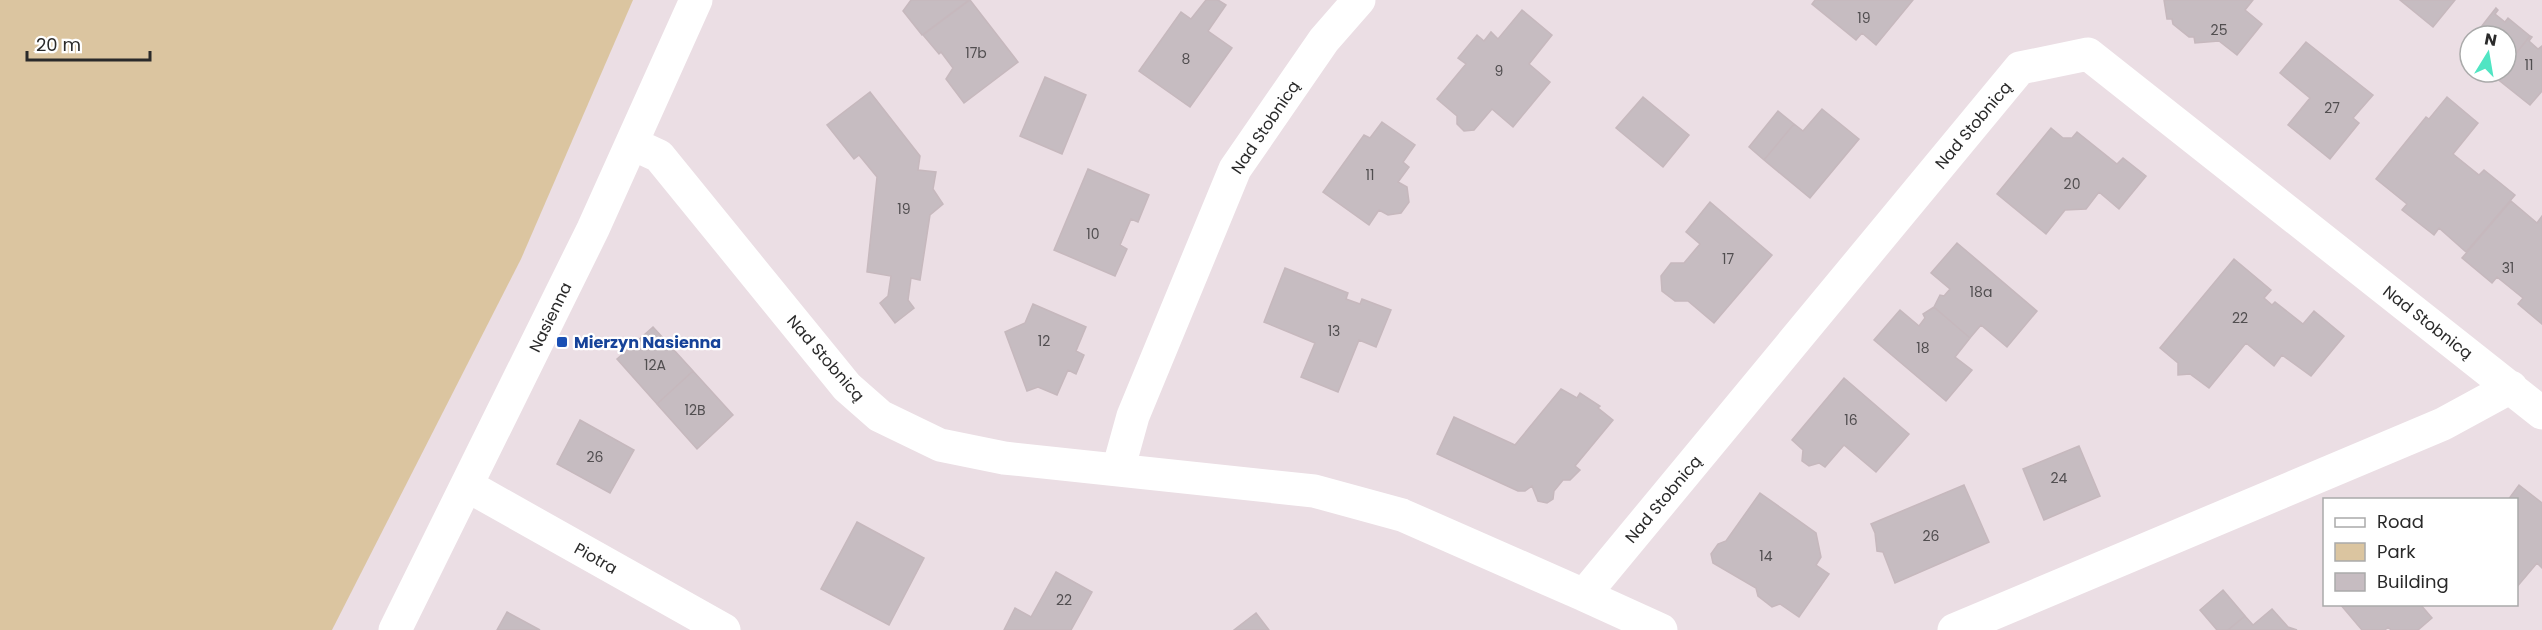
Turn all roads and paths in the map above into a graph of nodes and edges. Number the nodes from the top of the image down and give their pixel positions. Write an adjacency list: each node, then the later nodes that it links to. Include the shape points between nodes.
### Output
1 (696, 0): 3 (street, Nasienna)
2 (1359, 0): 6 (street, Nad Stobnicą, via 1324,40 1235,169 1133,416)
3 (633, 144): 6 (street, Nad Stobnicą, via 659,156 847,387 880,416 940,445 1004,458); 7 (street, Nasienna)
4 (2511, 387): 5 (street, Nad Stobnicą); 8 (street, Nad Stobnicą, via 2088,54 2019,68); 12 (street, via 2443,424)
5 (2542, 413)
6 (1118, 470): 8 (street, Nad Stobnicą, via 1314,491 1402,515)
7 (468, 486): 9 (street, Nasienna); 10 (street, Piotra)
8 (1584, 595): 11 (street, Nad Stobnicą)
9 (395, 630)
10 (724, 630)
11 (1661, 630)
12 (1954, 630)

